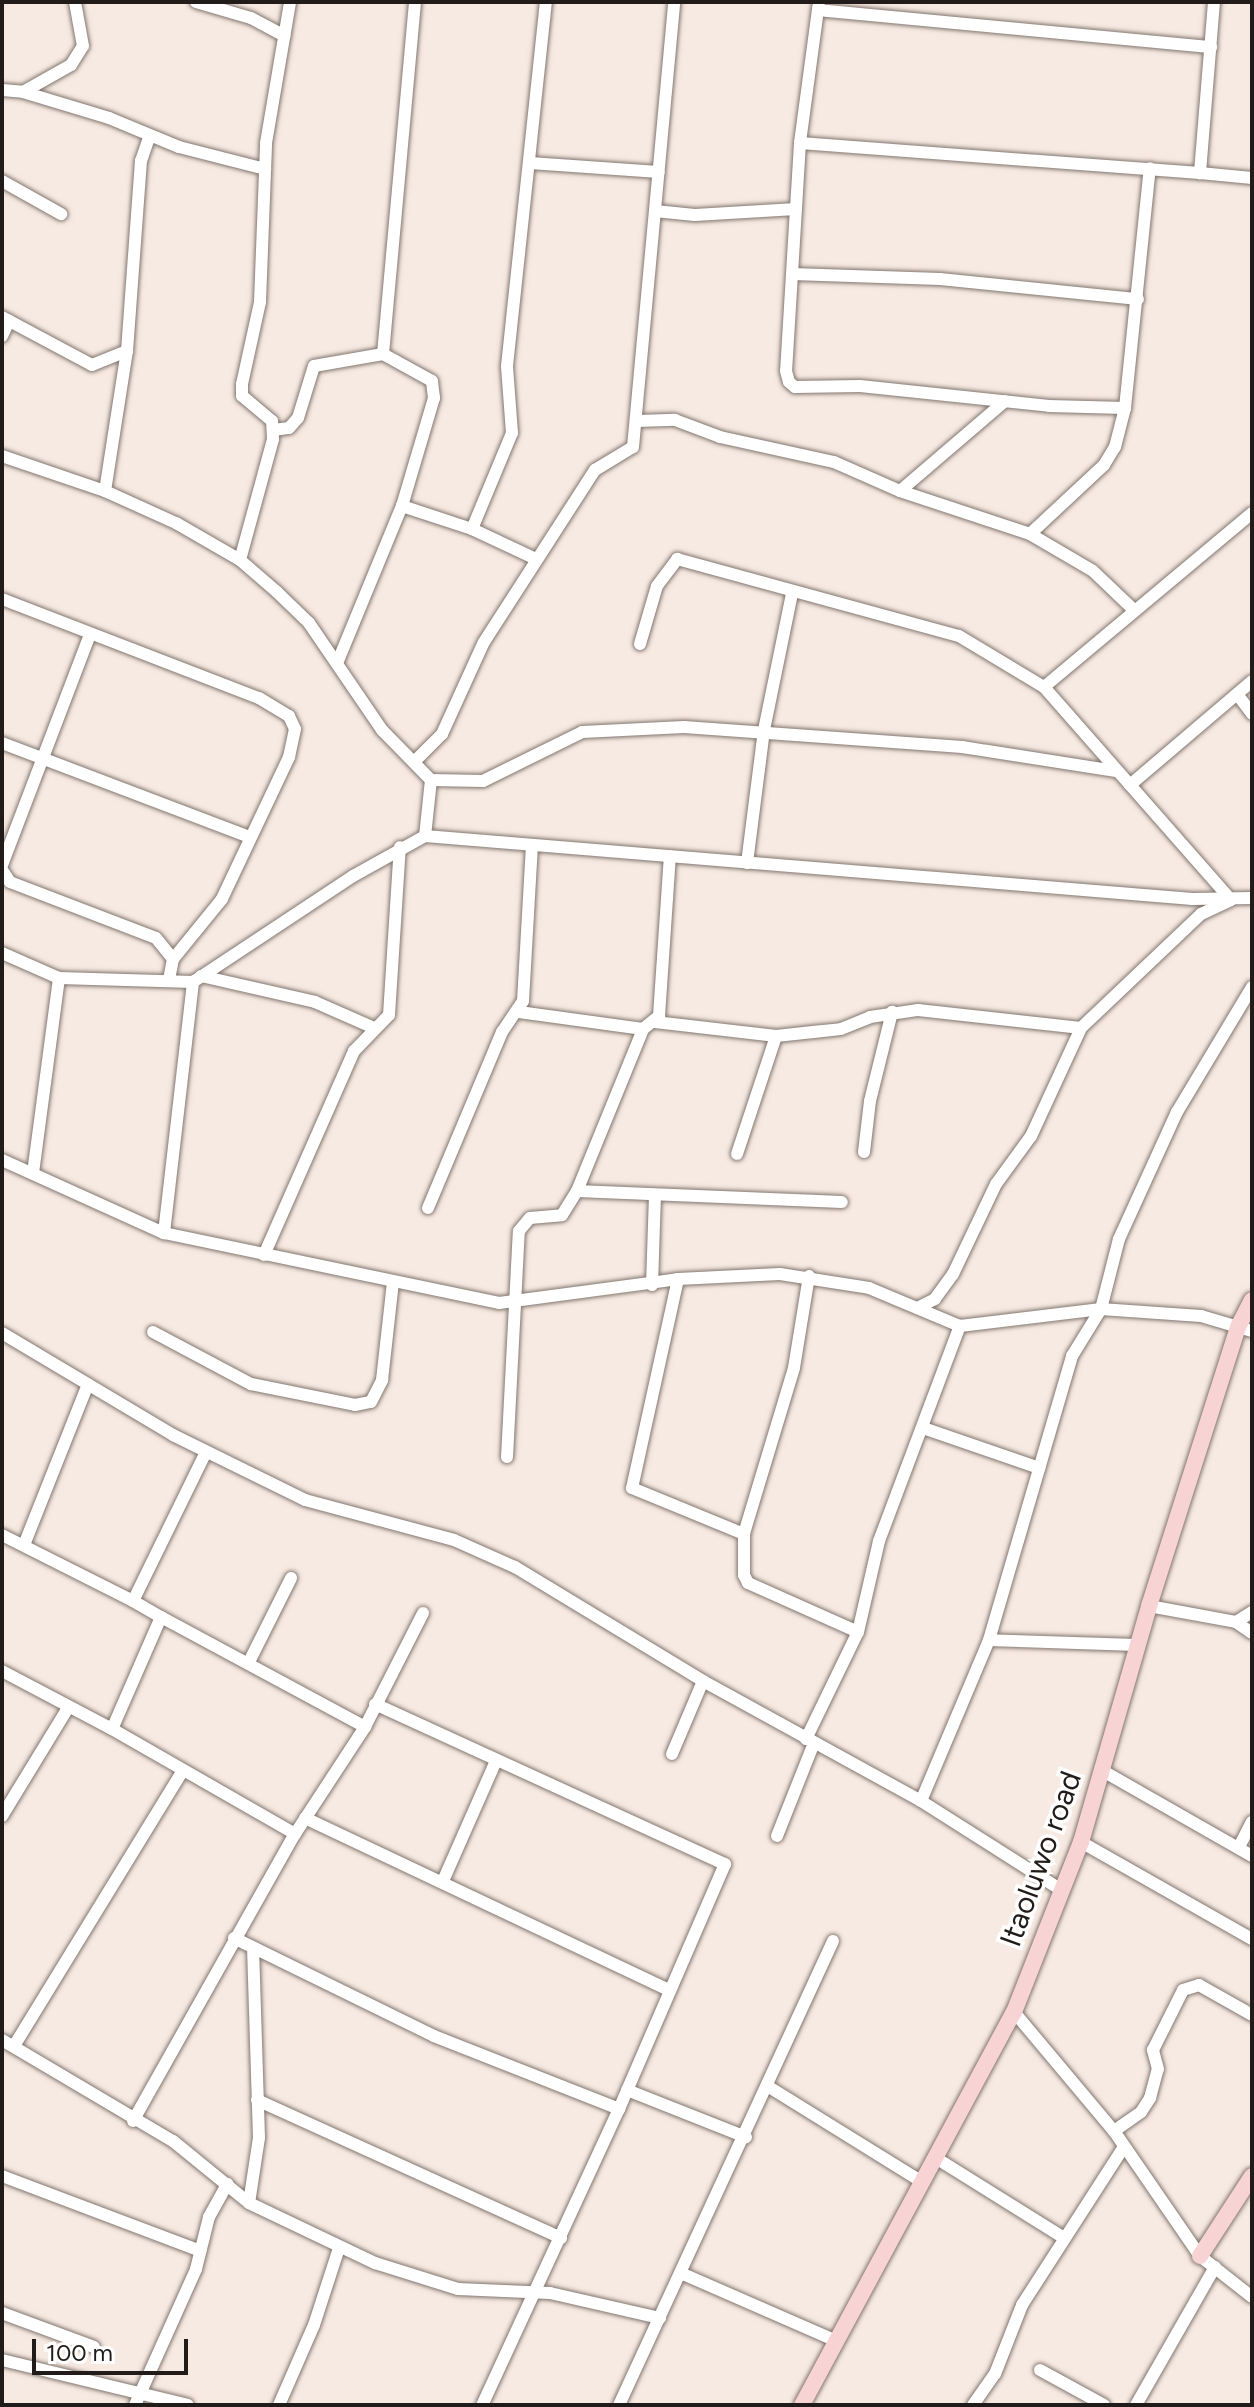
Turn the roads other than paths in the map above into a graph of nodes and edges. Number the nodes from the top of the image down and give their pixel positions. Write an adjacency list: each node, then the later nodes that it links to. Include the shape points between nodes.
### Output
1 (75, 2): 12 (street, via 83,46 71,65)
2 (196, 2): 9 (street, via 251,18)
3 (290, 2): 9 (street)
4 (415, 2): 30 (street)
5 (546, 2): 15 (street)
6 (674, 2): 18 (street)
7 (1214, 2): 10 (street)
8 (819, 6): 10 (street); 14 (street)
9 (285, 36): 17 (street)
10 (1211, 47): 19 (street)
11 (2, 90): 12 (street)
12 (23, 92): 13 (street, via 109,118)
13 (149, 138): 17 (street); 29 (street, via 141,161)
14 (800, 143): 16 (street); 22 (street)
15 (530, 163): 18 (street); 40 (street, via 507,366 512,433)
16 (1150, 168): 19 (street); 26 (street)
17 (265, 169): 34 (street, via 260,302 242,396 272,421)
18 (659, 172): 23 (street)
19 (1200, 173): 20 (street)
20 (1252, 178)
21 (2, 181): 24 (street)
22 (796, 209): 23 (street, via 695,215); 25 (street)
23 (655, 211): 33 (street)
24 (61, 214)
25 (792, 274): 26 (street, via 940,279); 31 (street, via 786,371 795,387 860,386)
26 (1138, 299): 32 (street)
27 (6, 319): 28 (street); 29 (street, via 92,365)
28 (2, 336)
29 (127, 351): 36 (street)
30 (383, 354): 34 (street, via 314,366 298,418 289,428); 38 (street, via 432,381 434,398)
31 (1005, 401): 32 (street); 37 (street)
32 (1125, 408): 41 (street, via 1115,447 1104,465)
33 (637, 421): 37 (street, via 675,420 720,437 834,462); 42 (street, via 633,447 595,470 552,541)
34 (274, 430): 43 (street, via 252,532)
35 (2, 456): 36 (street)
36 (105, 491): 43 (street)
37 (900, 491): 41 (street)
38 (402, 506): 40 (street); 49 (street)
39 (1252, 513): 46 (street)
40 (472, 529): 42 (street)
41 (1030, 534): 46 (street, via 1093,571)
42 (534, 558): 57 (street, via 484,642 442,734)
43 (240, 560): 49 (street, via 309,623)
44 (792, 594): 48 (street, via 677,559 657,586); 51 (street, via 959,636); 54 (street)
45 (2, 599): 47 (street)
46 (1134, 610): 51 (street)
47 (90, 635): 56 (street); 62 (street, via 259,698 289,716 294,743)
48 (640, 644)
49 (338, 661): 57 (street, via 382,730)
50 (1252, 681): 52 (street)
51 (1044, 687): 58 (street)
52 (1237, 694): 53 (street); 60 (street)
53 (1252, 714)
54 (764, 730): 58 (street, via 962,747); 59 (street, via 582,732 483,781); 66 (street)
55 (2, 743): 56 (street)
56 (46, 759): 62 (street); 67 (street)
57 (415, 761): 59 (street)
58 (1116, 771): 60 (street)
59 (431, 780): 61 (street)
60 (1130, 785): 69 (street)
61 (425, 836): 63 (street); 64 (street)
62 (249, 837): 71 (street, via 222,899)
63 (532, 845): 65 (street); 77 (street)
64 (400, 847): 73 (street); 80 (street, via 393,1004)
65 (670, 856): 66 (street); 79 (street, via 661,1009)
66 (747, 863): 69 (street)
67 (2, 868): 71 (street, via 10,882 156,938)
68 (1252, 898): 69 (street)
69 (1231, 900): 81 (street, via 1201,914)
70 (5, 959): 72 (street)
71 (173, 959): 74 (street)
72 (59, 978): 74 (street); 87 (street)
73 (197, 979): 74 (street); 80 (street, via 315,1002); 92 (street)
74 (169, 980)
75 (1252, 987): 76 (street)
76 (1246, 1010): 101 (street, via 1177,1112 1119,1239)
77 (519, 1012): 82 (street); 91 (street, via 502,1032)
78 (892, 1012): 81 (street, via 918,1010); 83 (street, via 841,1029); 84 (street, via 870,1101)
79 (655, 1022): 82 (street); 83 (street)
80 (374, 1028): 93 (street, via 354,1051 325,1108)
81 (1081, 1028): 100 (street, via 1031,1136 996,1184 953,1274 935,1299)
82 (643, 1029): 88 (street)
83 (776, 1036): 85 (street)
84 (864, 1152)
85 (737, 1154)
86 (2, 1160): 87 (street)
87 (33, 1173): 92 (street)
88 (577, 1191): 89 (street); 99 (street, via 562,1215 530,1218 521,1225)
89 (655, 1195): 90 (street); 97 (street)
90 (842, 1202)
91 (428, 1208)
92 (164, 1233): 93 (street)
93 (264, 1255): 96 (street)
94 (809, 1276): 95 (street); 100 (street, via 869,1288); 111 (street, via 794,1368)
95 (678, 1279): 97 (street); 111 (street, via 632,1488)
96 (393, 1282): 99 (street); 104 (street, via 382,1380 371,1402 355,1405 251,1384)
97 (652, 1285): 99 (street)
98 (1252, 1300): 103 (street, Itaoluwo road)
99 (515, 1304): 109 (street)
100 (917, 1308): 102 (street)
101 (1101, 1309): 102 (street); 103 (street, via 1201,1316); 110 (street, via 1072,1356)
102 (960, 1326): 107 (street)
103 (1245, 1329): 116 (street, Itaoluwo road)
104 (153, 1332)
105 (2, 1333): 106 (street)
106 (88, 1384): 108 (street); 113 (street)
107 (923, 1428): 110 (street); 121 (street, via 879,1541)
108 (206, 1452): 115 (street); 127 (street, via 305,1500 454,1540 515,1567)
109 (507, 1457)
110 (1039, 1468): 123 (street)
111 (744, 1534): 121 (street, via 748,1583)
112 (2, 1535): 113 (street)
113 (24, 1545): 115 (street)
114 (291, 1578): 125 (street)
115 (133, 1601): 119 (street)
116 (1149, 1606): 120 (street); 124 (street, Itaoluwo road)
117 (1252, 1612): 120 (street)
118 (423, 1613): 128 (street)
119 (161, 1617): 125 (street); 131 (street)
120 (1236, 1622): 122 (street)
121 (858, 1632): 132 (street)
122 (1252, 1633)
123 (989, 1640): 124 (street); 137 (street)
124 (1136, 1645): 135 (street, Itaoluwo road)
125 (249, 1662): 130 (street)
126 (2, 1671): 129 (street)
127 (703, 1681): 132 (street); 133 (street)
128 (375, 1704): 130 (street); 134 (street)
129 (68, 1708): 131 (street); 138 (street)
130 (365, 1727): 139 (street)
131 (112, 1729): 136 (street)
132 (810, 1741): 137 (street); 142 (street)
133 (672, 1754)
134 (495, 1763): 146 (street); 152 (street, via 725,1864)
135 (1103, 1771): 143 (street, Itaoluwo road); 144 (street)
136 (182, 1772): 141 (street); 155 (street)
137 (921, 1801): 147 (street)
138 (2, 1816)
139 (305, 1818): 141 (street); 146 (street)
140 (1252, 1822): 144 (street)
141 (295, 1834): 148 (street)
142 (777, 1836)
143 (1081, 1842): 147 (street, Itaoluwo road); 149 (street)
144 (1239, 1847): 145 (street)
145 (1252, 1856)
146 (443, 1881): 152 (street)
147 (1061, 1890): 153 (street, Itaoluwo road)
148 (234, 1938): 151 (street); 160 (street)
149 (1252, 1939)
150 (833, 1941): 156 (street)
151 (253, 1951): 158 (street); 159 (street, via 434,2036)
152 (669, 1990): 157 (street)
153 (1014, 2012): 161 (street); 164 (street, Itaoluwo road)
154 (1252, 2015): 161 (street, via 1199,1985 1183,1990 1153,2050 1158,2069 1150,2098 1141,2112)
155 (8, 2043): 160 (street)
156 (769, 2087): 162 (street); 167 (street)
157 (627, 2090): 159 (street); 162 (street)
158 (257, 2100): 169 (street, via 259,2138); 170 (street)
159 (619, 2109): 170 (street)
160 (133, 2121): 168 (street, via 173,2141)
161 (1114, 2131): 163 (street)
162 (746, 2137): 176 (street)
163 (1123, 2148): 171 (street); 174 (street)
164 (936, 2158): 167 (street, Itaoluwo road); 171 (street)
165 (2, 2176): 173 (street)
166 (1252, 2176): 174 (street)
167 (922, 2182): 181 (street, Itaoluwo road)
168 (227, 2184): 169 (street); 173 (street, via 209,2217)
169 (249, 2203): 172 (street)
170 (561, 2238): 177 (street)
171 (1064, 2238): 192 (street, via 1022,2305 995,2374)
172 (339, 2248): 177 (street, via 458,2289); 188 (street, via 314,2325)
173 (200, 2251): 185 (street)
174 (1200, 2256): 175 (street)
175 (1215, 2267): 178 (street); 186 (street)
176 (683, 2274): 180 (street); 181 (street)
177 (536, 2293): 180 (street); 189 (street)
178 (1252, 2297)
179 (2, 2313): 182 (street)
180 (660, 2318): 190 (street)
181 (834, 2340): 191 (street, Itaoluwo road)
182 (94, 2347)
183 (2, 2360): 185 (street)
184 (1040, 2370): 193 (street)
185 (137, 2399): 187 (street)
186 (1139, 2404)
187 (188, 2405)
188 (279, 2405)
189 (482, 2405)
190 (619, 2405)
191 (802, 2405)
192 (973, 2405)
193 (1104, 2405)

